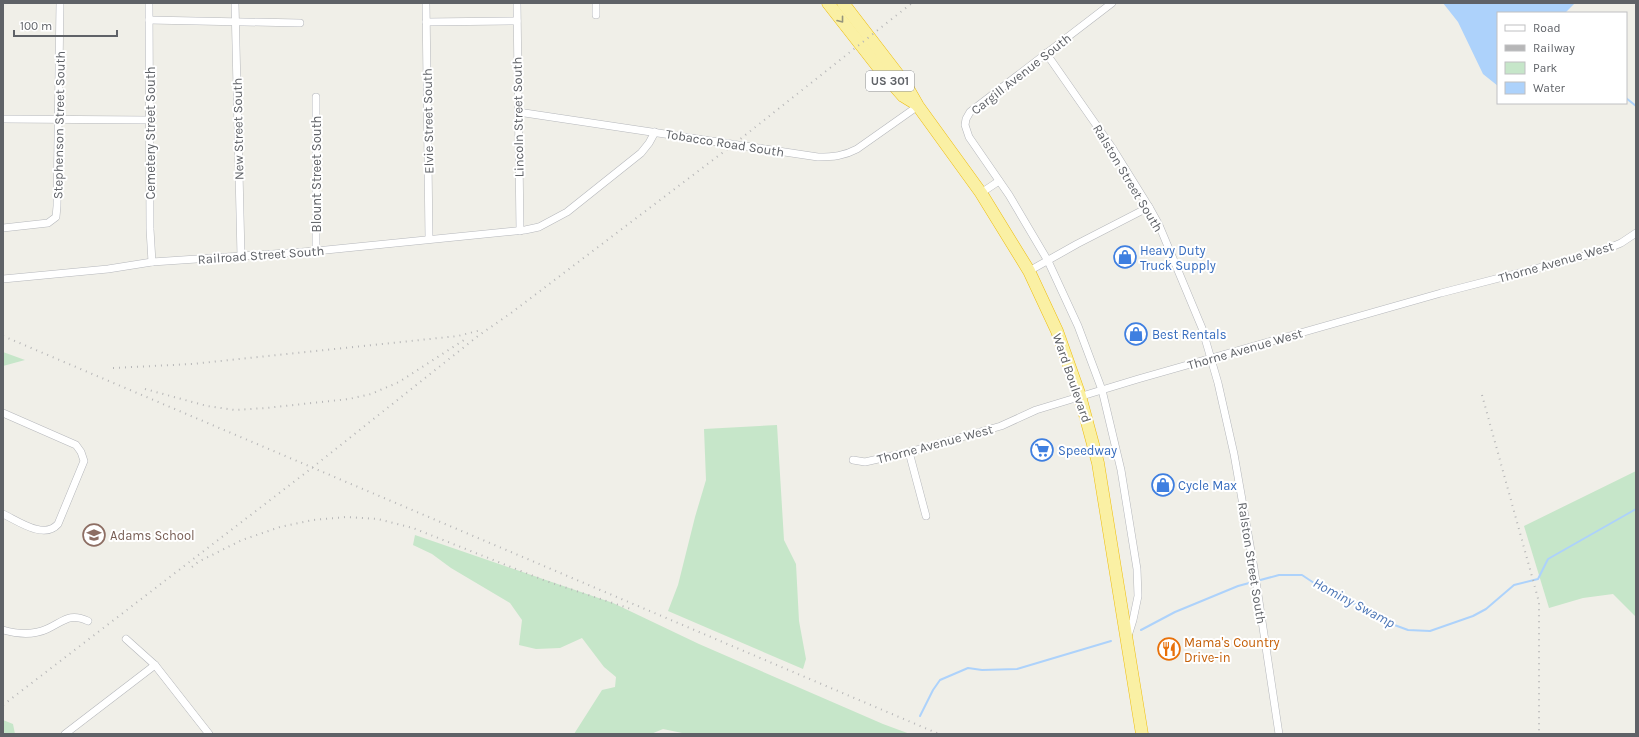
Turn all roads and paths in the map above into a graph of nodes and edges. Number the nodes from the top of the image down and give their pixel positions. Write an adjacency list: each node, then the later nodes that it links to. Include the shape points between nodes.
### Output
1 (60, 3): 20 (street, Stephenson Street South)
2 (149, 3): 11 (street, Cemetery Street South)
3 (235, 3): 14 (street, New Street South)
4 (426, 3): 13 (street, Elvie Street South)
5 (516, 3): 12 (street, Lincoln Street South)
6 (596, 3): 10 (street)
7 (828, 3): 18 (highway, Ward Boulevard / US 301, one-way to 18, via 882,72 903,96)
8 (843, 3): 18 (highway, Ward Boulevard / US 301, via 906,85)
9 (1112, 3): 16 (street, Cargill Avenue South)
10 (596, 15)
11 (149, 20): 14 (street); 22 (street, Cemetery Street South)
12 (517, 21): 13 (street); 19 (street, Lincoln Street South)
13 (426, 22): 30 (street, Elvie Street South)
14 (236, 23): 15 (street); 32 (street, New Street South)
15 (300, 23)
16 (1046, 53): 24 (street, Cargill Avenue South, via 970,112 966,119 969,137); 26 (street, Ralston Street South, via 1113,149)
17 (316, 97): 31 (street, Blount Street South)
18 (918, 106): 23 (street, Tobacco Road South, via 849,154 834,157 818,157); 25 (highway, Ward Boulevard)
19 (518, 112): 23 (street, Tobacco Road South); 28 (street, Lincoln Street South)
20 (58, 119): 21 (street); 22 (street); 27 (street, Stephenson Street South, via 56,217 52,221)
21 (3, 120)
22 (150, 120): 34 (street, Cemetery Street South)
23 (655, 132): 28 (street, Railroad Street South, via 641,153 567,212 539,227)
24 (999, 181): 25 (street); 33 (street)
25 (981, 194): 35 (highway, Ward Boulevard)
26 (1149, 207): 33 (street); 37 (street, Ralston Street South, via 1185,284 1202,328)
27 (3, 228)
28 (520, 230): 30 (street, Railroad Street South)
29 (1636, 233): 37 (street, Thorne Avenue West, via 1609,248 1581,257 1441,293)
30 (430, 239): 31 (street, Railroad Street South)
31 (316, 251): 32 (street, Railroad Street South)
32 (241, 256): 34 (street, Railroad Street South)
33 (1048, 261): 35 (street); 38 (street, via 1078,326)
34 (152, 262): 36 (street, Railroad Street South)
35 (1029, 271): 39 (highway, Ward Boulevard, via 1057,330)
36 (3, 279)
37 (1210, 359): 38 (street, Thorne Avenue West); 53 (street, Ralston Street South, via 1234,454)
38 (1102, 390): 39 (street, Thorne Avenue West); 48 (street, via 1121,470 1138,576 1134,620)
39 (1080, 396): 41 (street, Thorne Avenue West, via 1036,410 1001,426); 48 (highway, Ward Boulevard, via 1098,463)
40 (3, 413): 43 (street, via 76,445 84,461 54,529 36,529)
41 (909, 452): 42 (street, Thorne Avenue West, via 865,462); 44 (street)
42 (852, 460)
43 (3, 514)
44 (926, 516)
45 (88, 621): 46 (street, via 70,618 47,629 31,633)
46 (3, 630)
47 (126, 639): 49 (street)
48 (1127, 639): 52 (highway, Ward Boulevard)
49 (155, 665): 50 (street); 51 (street)
50 (206, 733)
51 (65, 734)
52 (1142, 734)
53 (1279, 734)

